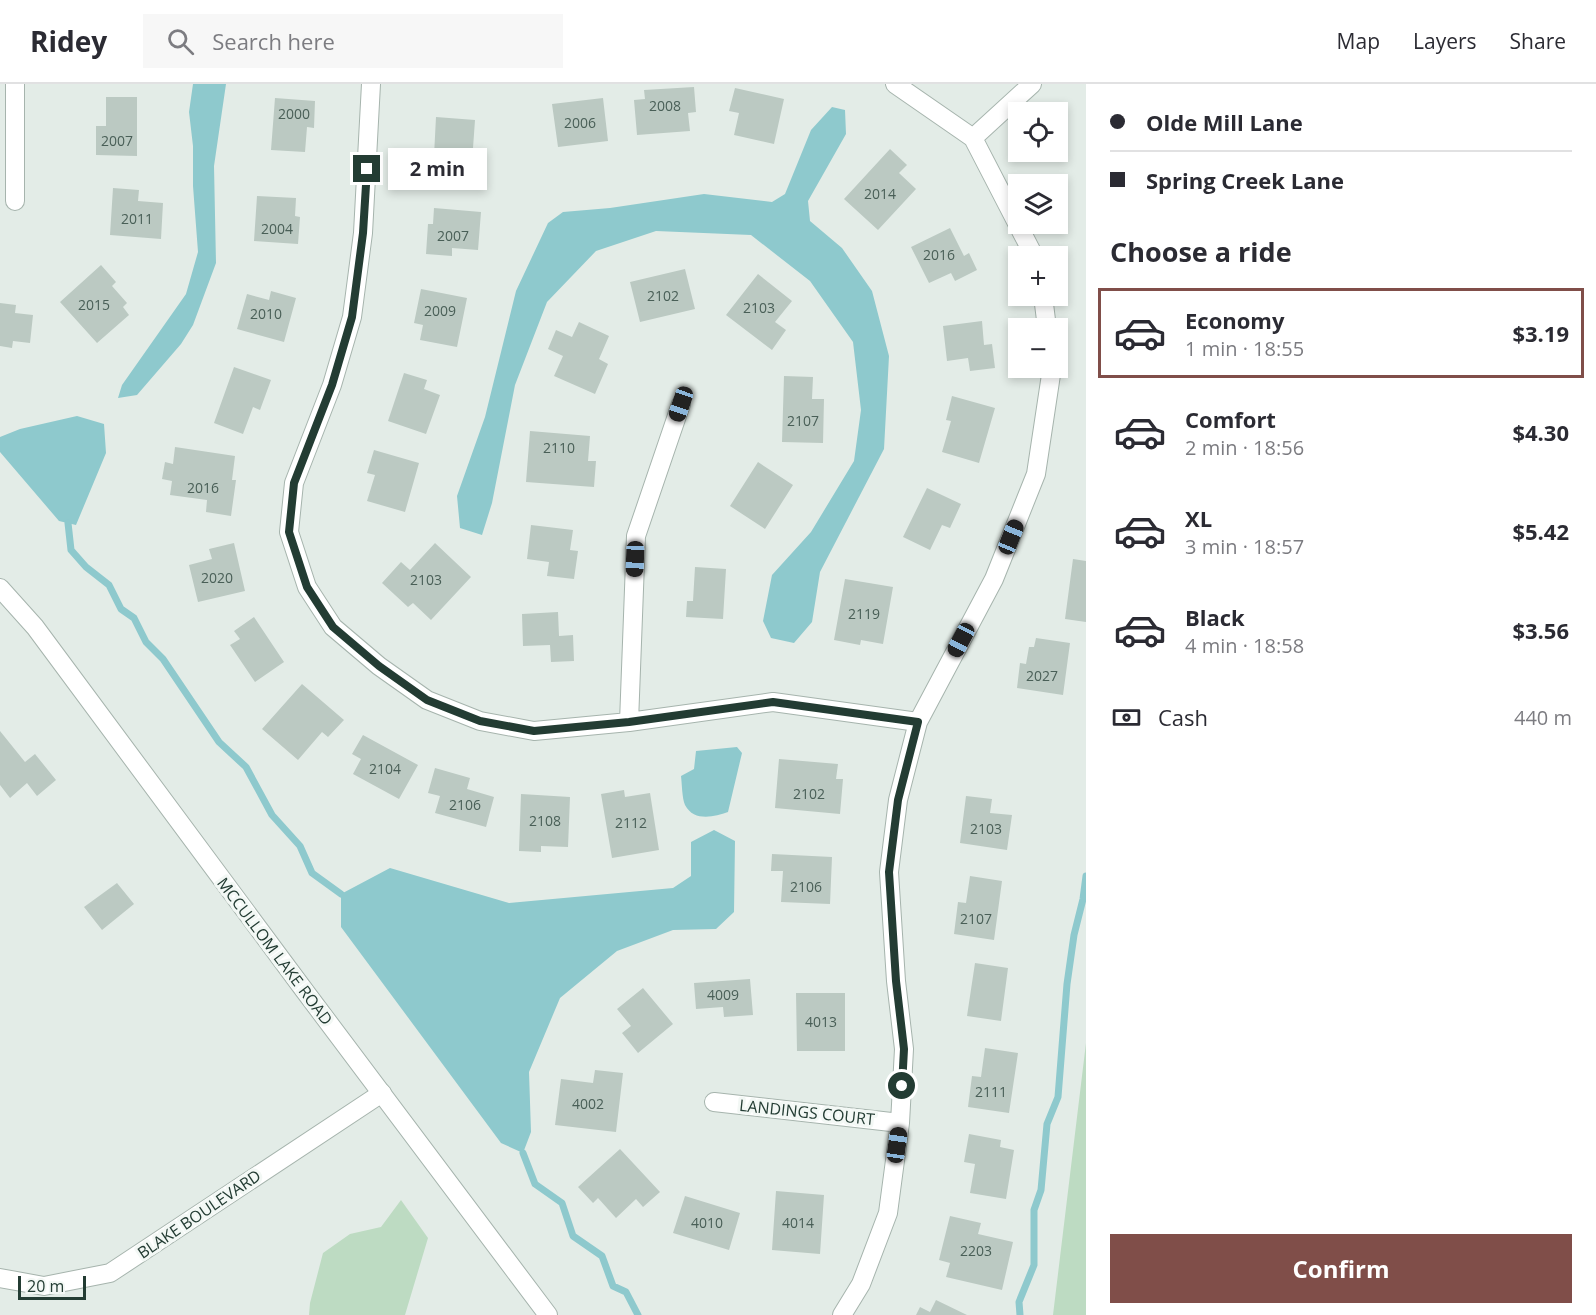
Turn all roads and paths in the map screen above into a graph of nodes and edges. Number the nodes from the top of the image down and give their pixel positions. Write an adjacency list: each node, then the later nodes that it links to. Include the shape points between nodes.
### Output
1 (15, 84): 6 (street)
2 (371, 84): 11 (street, via 363,233 352,317 332,385 294,483 289,532 307,587 333,627 427,700 480,721 534,731)
3 (895, 84): 5 (street)
4 (1032, 84): 5 (street)
5 (973, 138): 7 (street)
6 (15, 201)
7 (1029, 246)
8 (1050, 378): 12 (street, via 1036,474 994,579)
9 (681, 404): 11 (street, via 636,536)
10 (0, 588): 13 (street, MCCULLOM LAKE ROAD, via 35,627)
11 (629, 722): 12 (street, via 773,702)
12 (918, 722): 15 (street, via 898,800 889,872 904,1049)
13 (382, 1093): 16 (street, BLAKE BOULEVARD, via 110,1274 44,1286); 17 (street, MCCULLOM LAKE ROAD)
14 (714, 1102): 15 (street, LANDINGS COURT)
15 (900, 1123): 18 (street, via 888,1213 861,1284)
16 (0, 1278)
17 (548, 1315)
18 (842, 1315)

